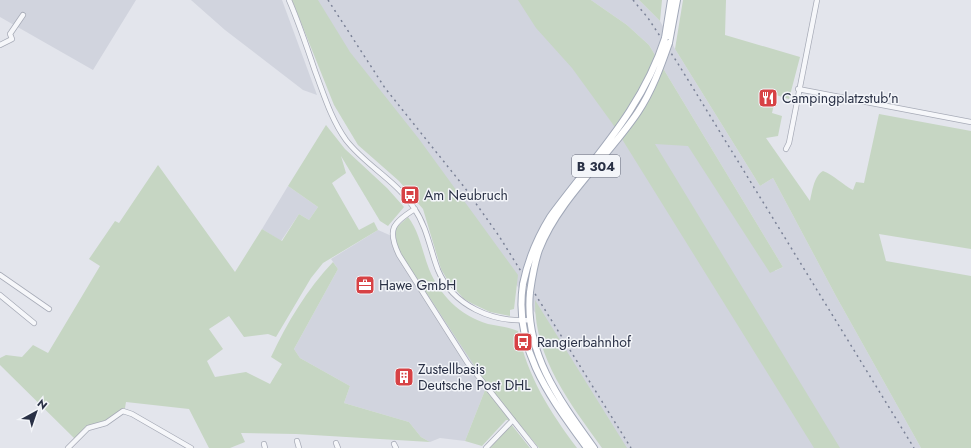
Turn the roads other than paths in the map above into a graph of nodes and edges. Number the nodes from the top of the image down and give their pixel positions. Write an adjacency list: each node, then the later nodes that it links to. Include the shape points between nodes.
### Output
1 (289, 0): 11 (street, via 336,124 363,158 393,182)
2 (671, 0): 6 (main road, B 304)
3 (676, 0): 6 (main road, B 304)
4 (817, 0): 8 (street)
5 (22, 15): 7 (street, via 10,34 12,39)
6 (667, 40): 15 (main road, B 304, bridge, via 656,79 639,111 550,228 538,251 532,274); 16 (main road, B 304, bridge, via 634,107 542,230 533,249 523,284)
7 (0, 45)
8 (798, 89): 9 (street); 10 (street)
9 (971, 122)
10 (786, 149)
11 (415, 209): 16 (street, via 442,278 455,295 482,313); 18 (street, via 394,227 391,236 393,244 467,362)
12 (0, 275): 14 (street)
13 (0, 296): 17 (street)
14 (49, 309)
15 (530, 320): 16 (street); 28 (main road, B 304, via 536,354 546,376)
16 (522, 321): 27 (main road, B 304, via 535,370)
17 (34, 323)
18 (513, 420): 25 (street); 26 (street)
19 (297, 441): 23 (street)
20 (336, 443): 24 (street)
21 (68, 448): 22 (street, via 88,428 106,423 123,412 132,414)
22 (191, 448)
23 (299, 448)
24 (338, 448)
25 (486, 448)
26 (535, 448)
27 (587, 448)
28 (594, 448)

